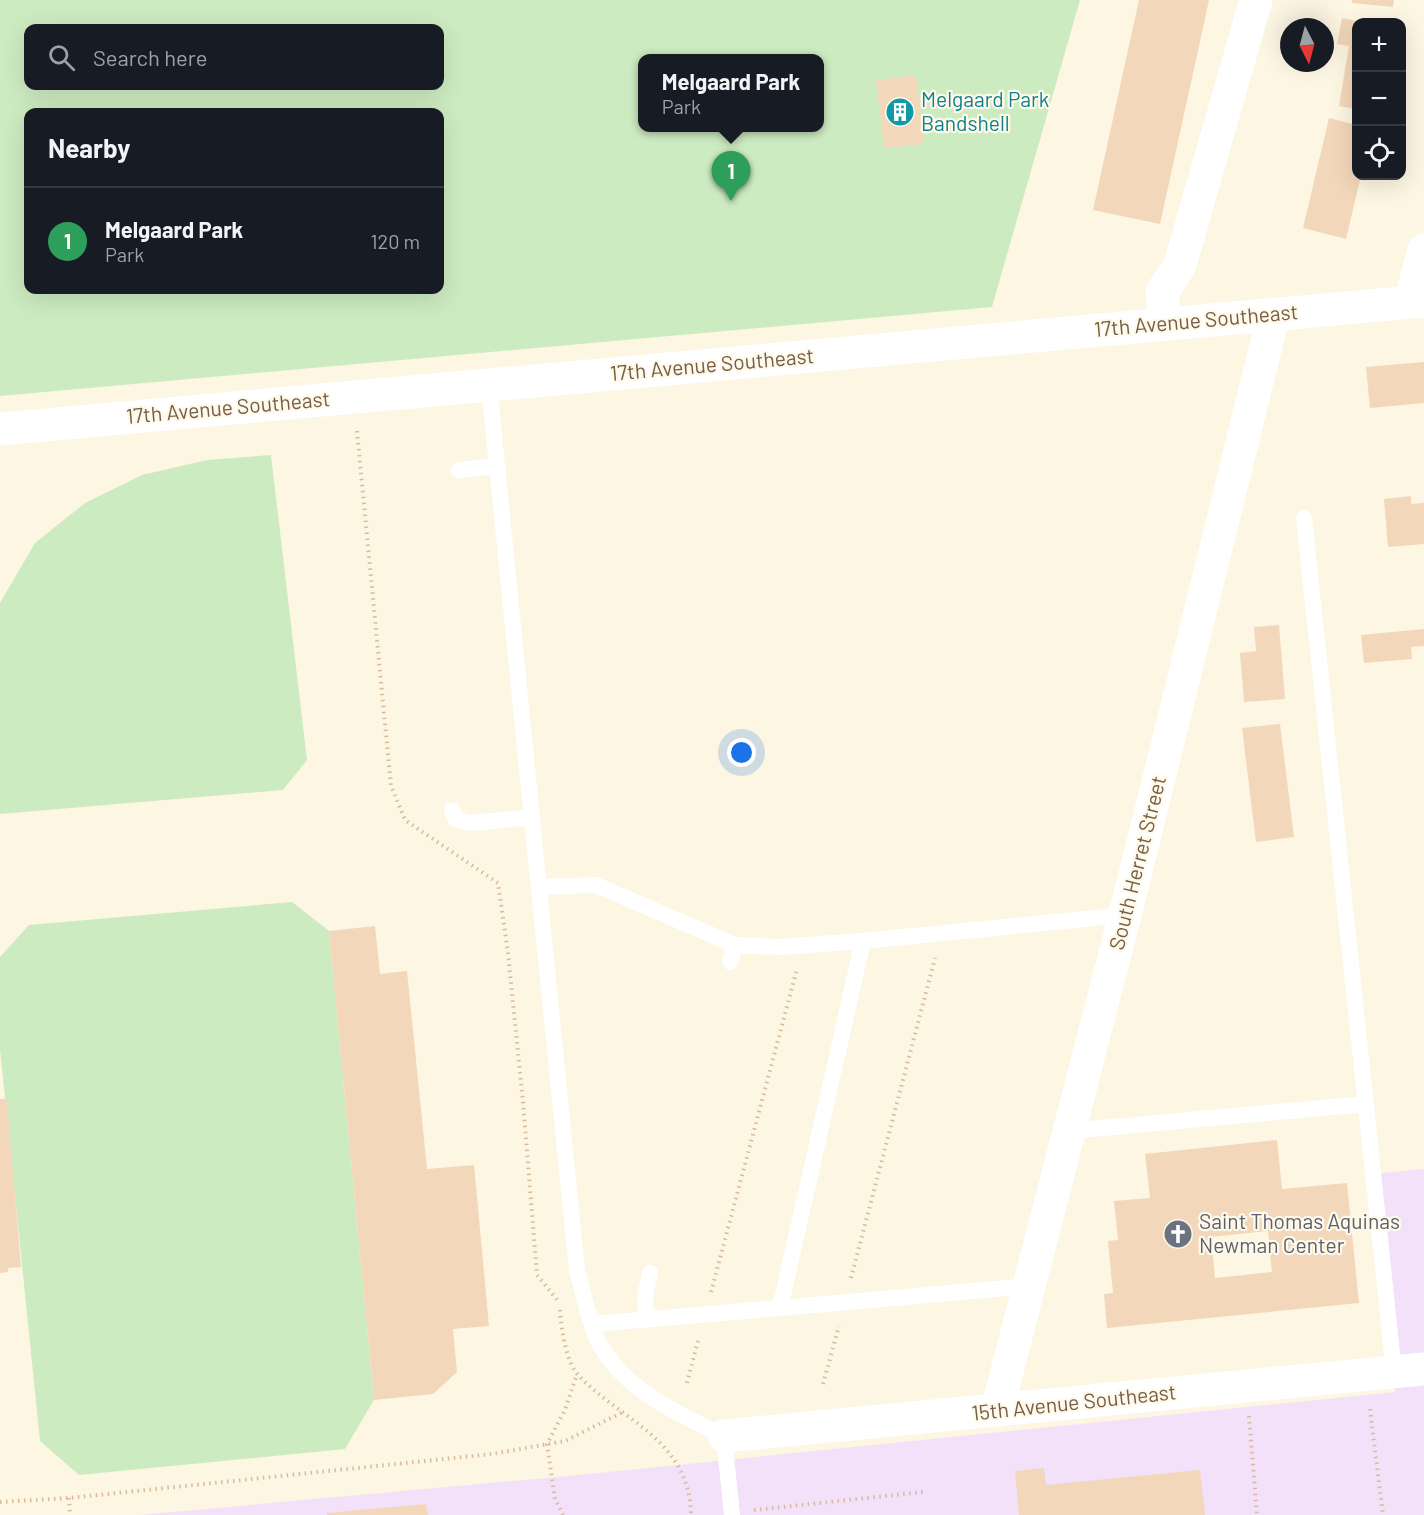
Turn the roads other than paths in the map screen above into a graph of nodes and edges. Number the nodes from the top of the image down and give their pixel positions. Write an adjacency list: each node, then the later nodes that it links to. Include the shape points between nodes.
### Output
1 (1256, 0): 5 (street, via 1180,265 1162,292)
2 (1424, 250): 3 (street)
3 (1417, 301): 4 (street, 17th Avenue Southeast)
4 (1274, 314): 5 (street, 17th Avenue Southeast); 14 (street, South Herret Street)
5 (1165, 324): 6 (street, 17th Avenue Southeast)
6 (489, 385): 7 (street, 17th Avenue Southeast); 8 (lane)
7 (0, 429)
8 (497, 466): 9 (lane); 12 (lane)
9 (459, 470)
10 (1304, 518): 18 (lane)
11 (452, 810): 12 (lane, via 455,819 471,823)
12 (532, 817): 13 (lane)
13 (539, 887): 16 (lane, via 596,885); 24 (lane, via 577,1271)
14 (1125, 915): 15 (lane); 19 (street, South Herret Street)
15 (862, 941): 16 (lane); 22 (lane)
16 (735, 945): 17 (lane)
17 (730, 962)
18 (1366, 1104): 19 (lane); 25 (lane)
19 (1070, 1131): 21 (street, South Herret Street)
20 (650, 1273): 23 (lane, via 645,1295)
21 (1029, 1286): 22 (lane); 26 (street, South Herret Street)
22 (780, 1308): 23 (lane)
23 (646, 1320): 24 (lane)
24 (593, 1324): 27 (lane, via 598,1342 627,1379 680,1415)
25 (1409, 1370): 26 (street, 15th Avenue Southeast)
26 (997, 1410): 27 (street, 15th Avenue Southeast)
27 (724, 1436): 28 (lane)
28 (732, 1514)

